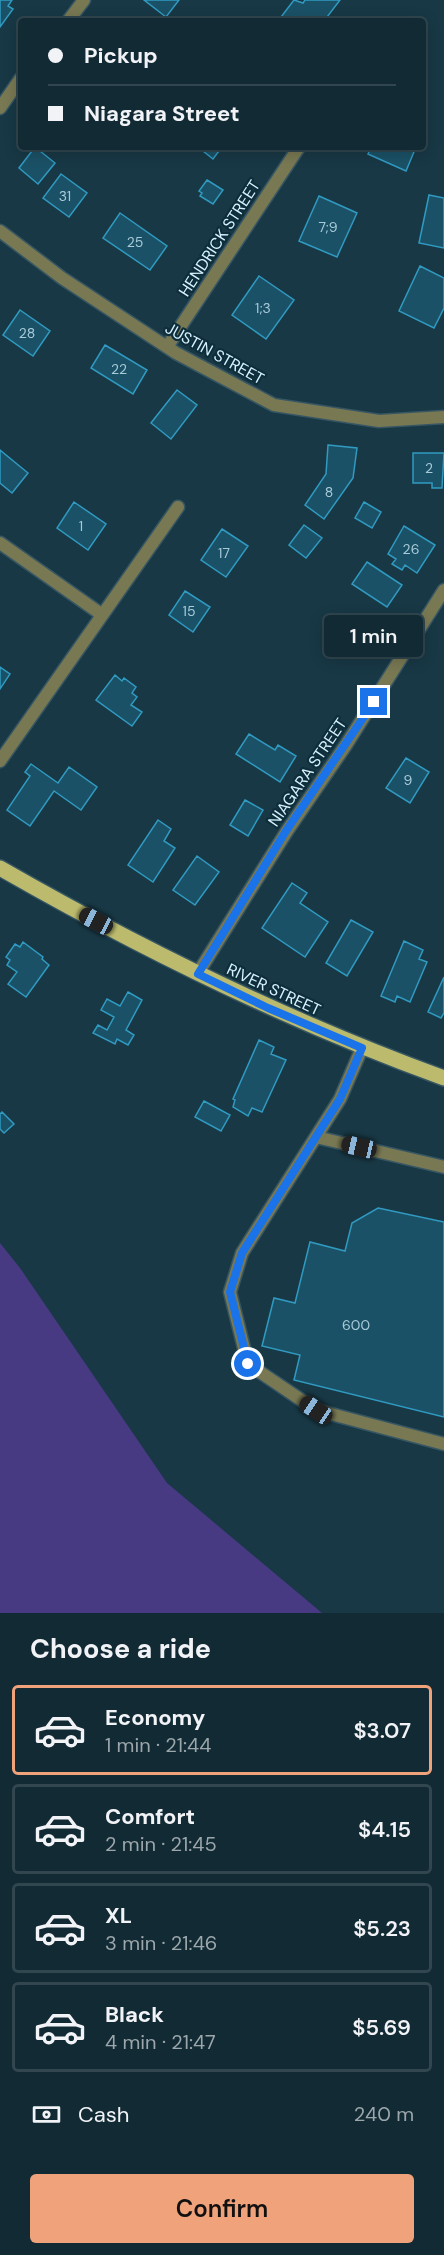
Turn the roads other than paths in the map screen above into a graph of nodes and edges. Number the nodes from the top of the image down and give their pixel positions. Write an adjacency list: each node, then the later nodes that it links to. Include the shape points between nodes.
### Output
1 (84, 0): 2 (street)
2 (70, 18)
3 (18, 82): 4 (street)
4 (0, 108)
5 (297, 150): 7 (street, HENDRICK STREET)
6 (0, 231): 7 (street, JUSTIN STREET, via 62,278)
7 (167, 347): 8 (street, JUSTIN STREET, via 274,405 379,421)
8 (444, 417)
9 (178, 507): 12 (street)
10 (0, 543): 12 (street)
11 (444, 590): 15 (street, NIAGARA STREET)
12 (101, 614): 13 (street)
13 (0, 761)
14 (0, 868): 15 (main road, RIVER STREET)
15 (198, 974): 16 (main road, RIVER STREET)
16 (362, 1048): 17 (main road, RIVER STREET); 18 (street, via 340,1099)
17 (444, 1078)
18 (316, 1137): 19 (street); 20 (street, via 242,1253 230,1292 248,1364 316,1410)
19 (444, 1167)
20 (444, 1444)

